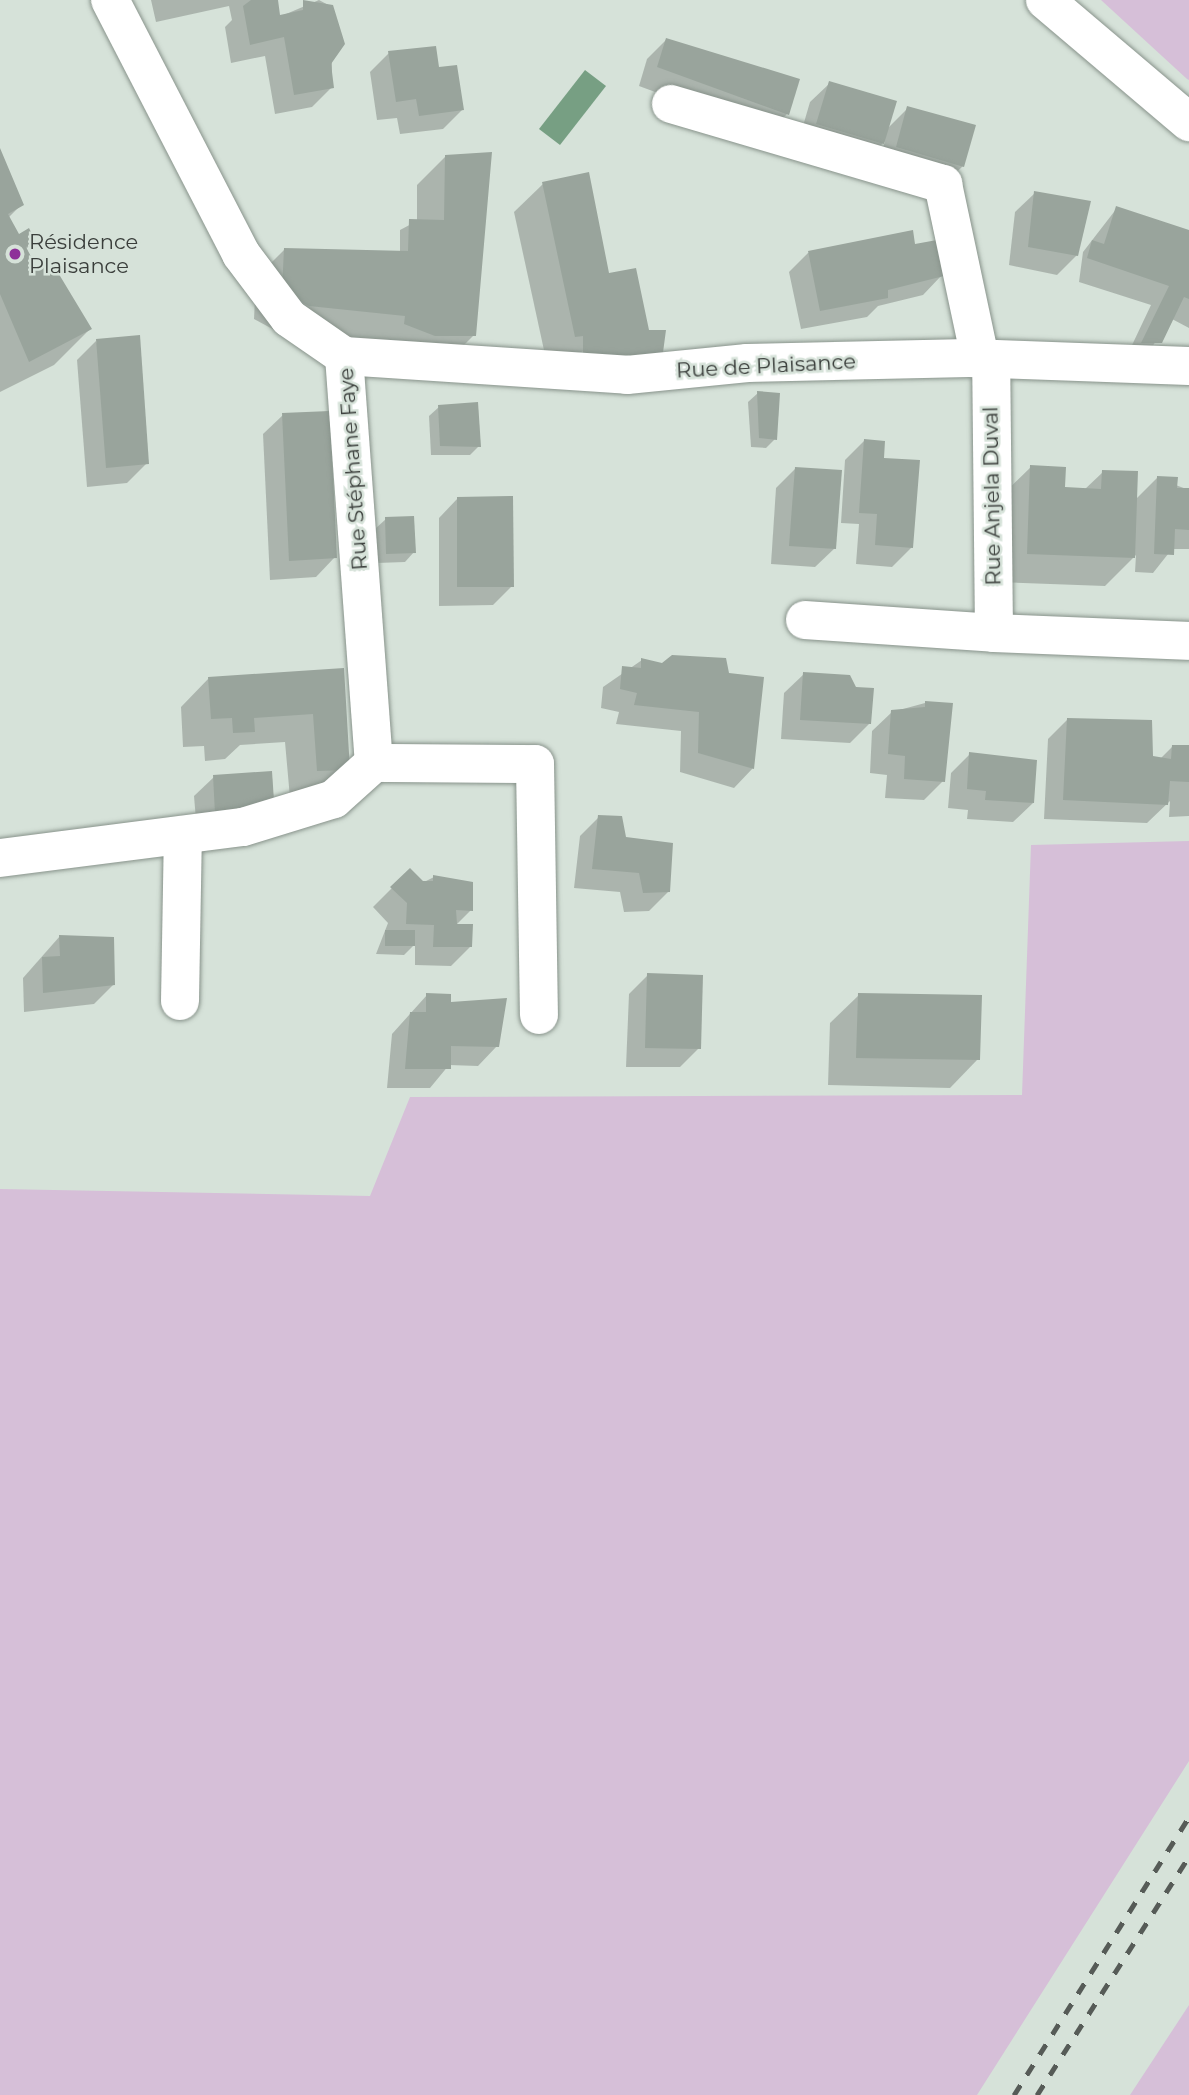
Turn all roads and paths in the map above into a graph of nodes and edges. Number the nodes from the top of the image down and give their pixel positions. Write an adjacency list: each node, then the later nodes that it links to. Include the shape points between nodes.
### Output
1 (110, 0): 5 (street, Rue Stéphane Faye, via 241,254 289,318)
2 (1045, 0): 4 (street)
3 (671, 104): 6 (street, Rue Anjela Duval, via 943,184)
4 (1189, 122)
5 (344, 356): 6 (street, Rue de Plaisance, via 627,375 747,363); 11 (street, Rue Stéphane Faye)
6 (986, 359): 7 (street, Rue de Plaisance); 9 (street, Rue Anjela Duval)
7 (1189, 366)
8 (805, 620): 9 (street)
9 (994, 633): 10 (street)
10 (1189, 640)
11 (374, 763): 12 (street, via 334,799 243,827); 15 (street, via 535,764)
12 (183, 835): 13 (street); 14 (street)
13 (0, 858)
14 (180, 1001)
15 (538, 1015)

